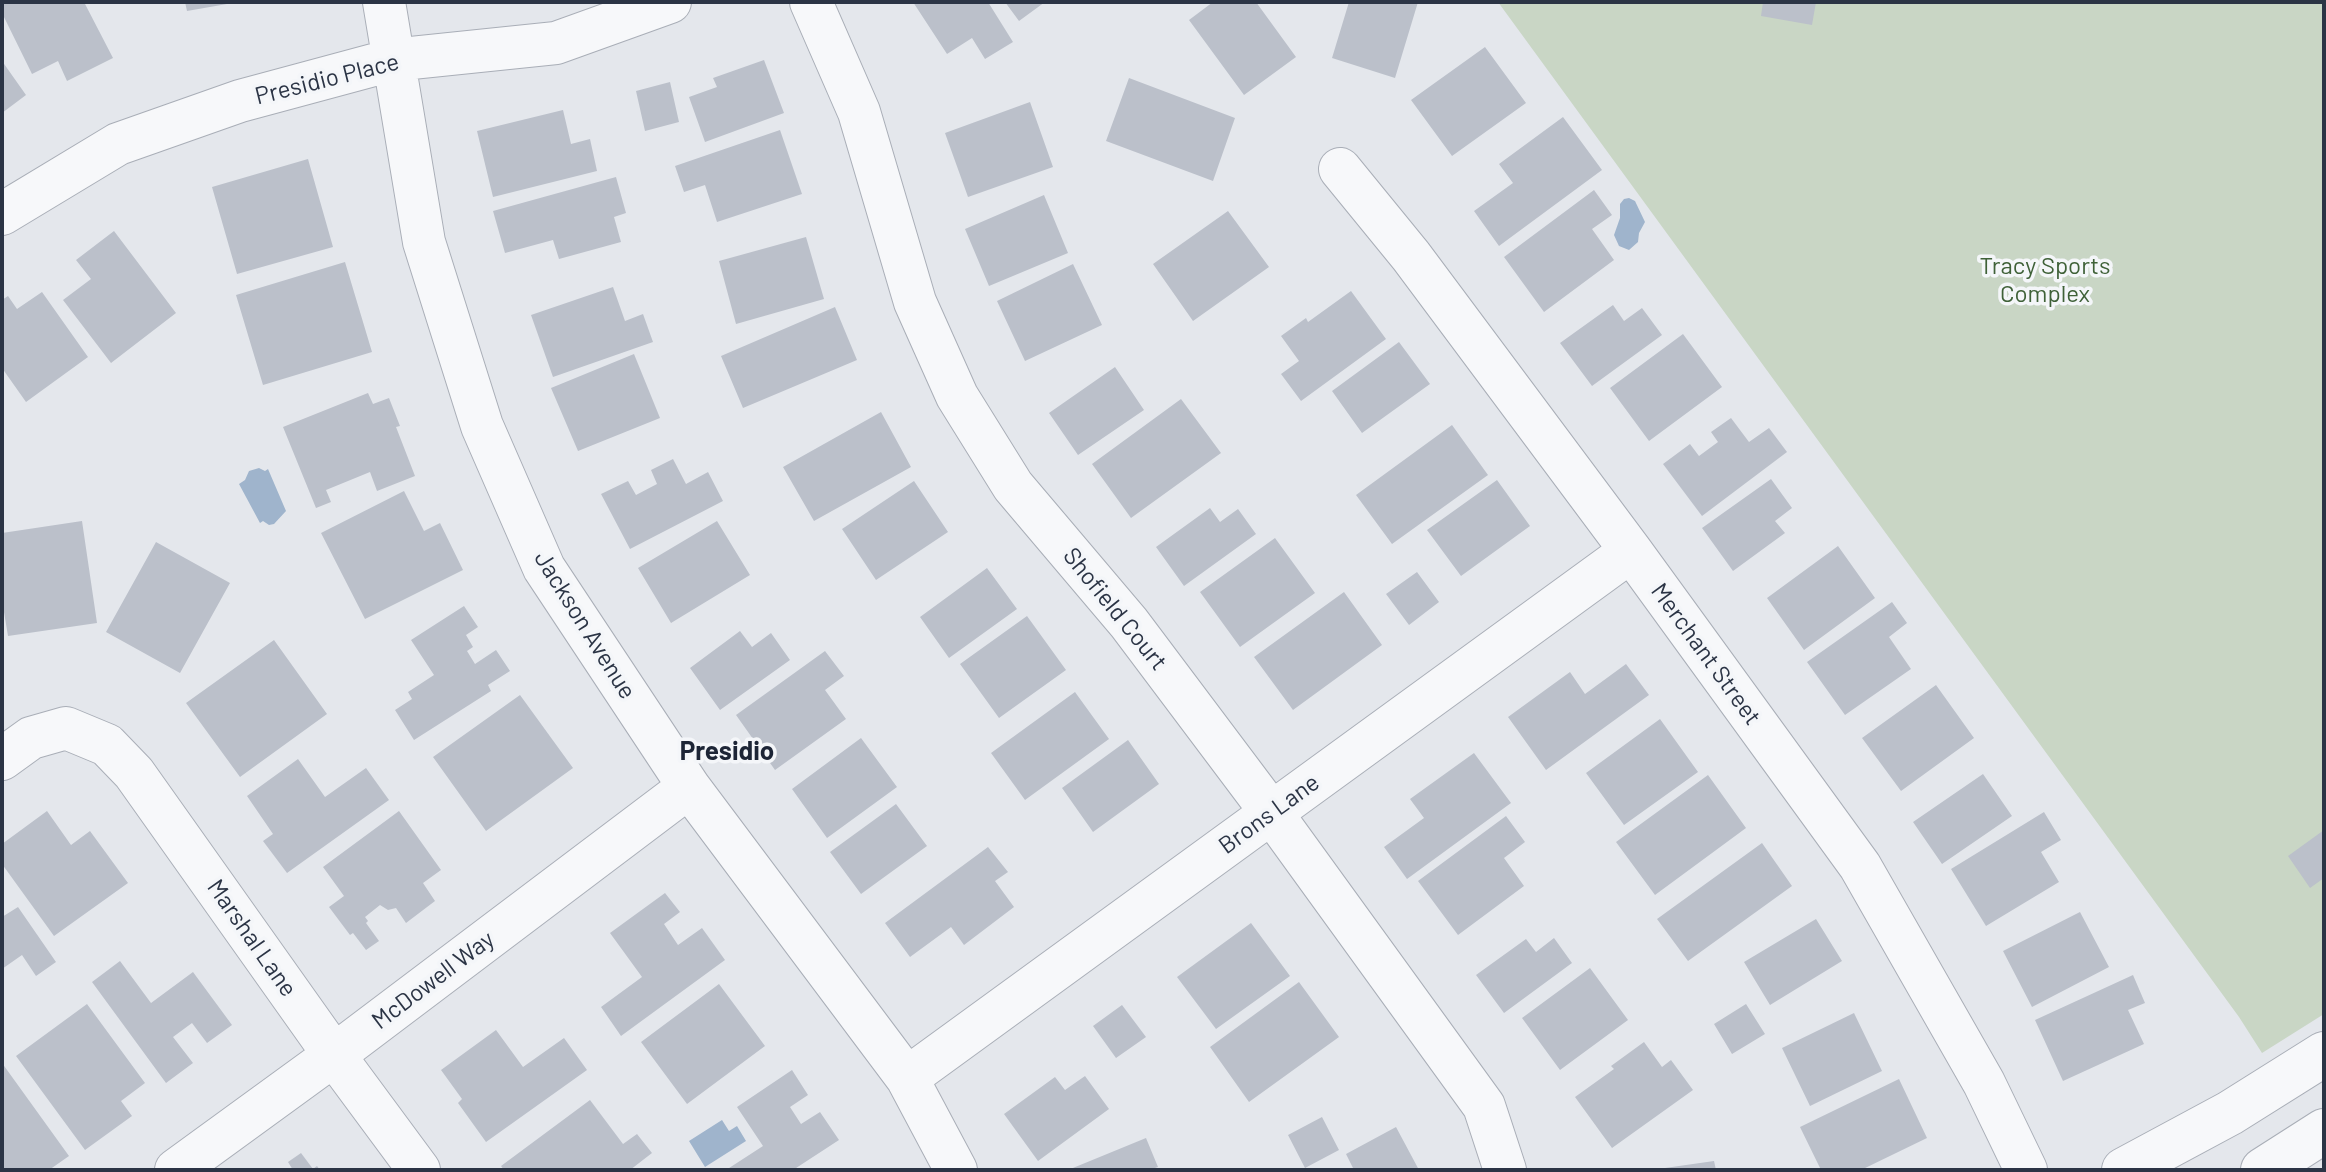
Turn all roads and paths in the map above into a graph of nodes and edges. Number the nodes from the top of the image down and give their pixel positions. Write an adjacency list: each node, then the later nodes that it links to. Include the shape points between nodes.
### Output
1 (384, 2): 4 (street, Jackson Avenue)
2 (670, 2): 4 (street, Presidio Place, via 556,43)
3 (811, 2): 10 (street, Shofield Court, via 859,112 915,302 957,396 1013,486 1129,623)
4 (392, 60): 6 (street, Presidio Place, via 240,101 118,144); 9 (street, Jackson Avenue, via 424,242 482,426 544,568)
5 (1340, 169): 7 (street, Merchant Street)
6 (2, 214)
7 (1631, 551): 10 (street, Brons Lane); 19 (street, Merchant Street, via 1860,866 1984,1083)
8 (2, 759): 12 (street, Marshal Lane, via 31,738 66,728 107,745 134,773)
9 (689, 787): 12 (street, McDowell Way); 13 (street, Jackson Avenue)
10 (1271, 812): 13 (street, Brons Lane); 18 (street, Shofield Court, via 1484,1106)
11 (2324, 1054): 20 (street)
12 (334, 1055): 15 (street, McDowell Way); 16 (street, Marshal Lane)
13 (907, 1078): 17 (street, Jackson Avenue)
14 (2324, 1131): 21 (street)
15 (176, 1170)
16 (419, 1170)
17 (956, 1170)
18 (1505, 1170)
19 (2026, 1170)
20 (2124, 1170)
21 (2263, 1170)

